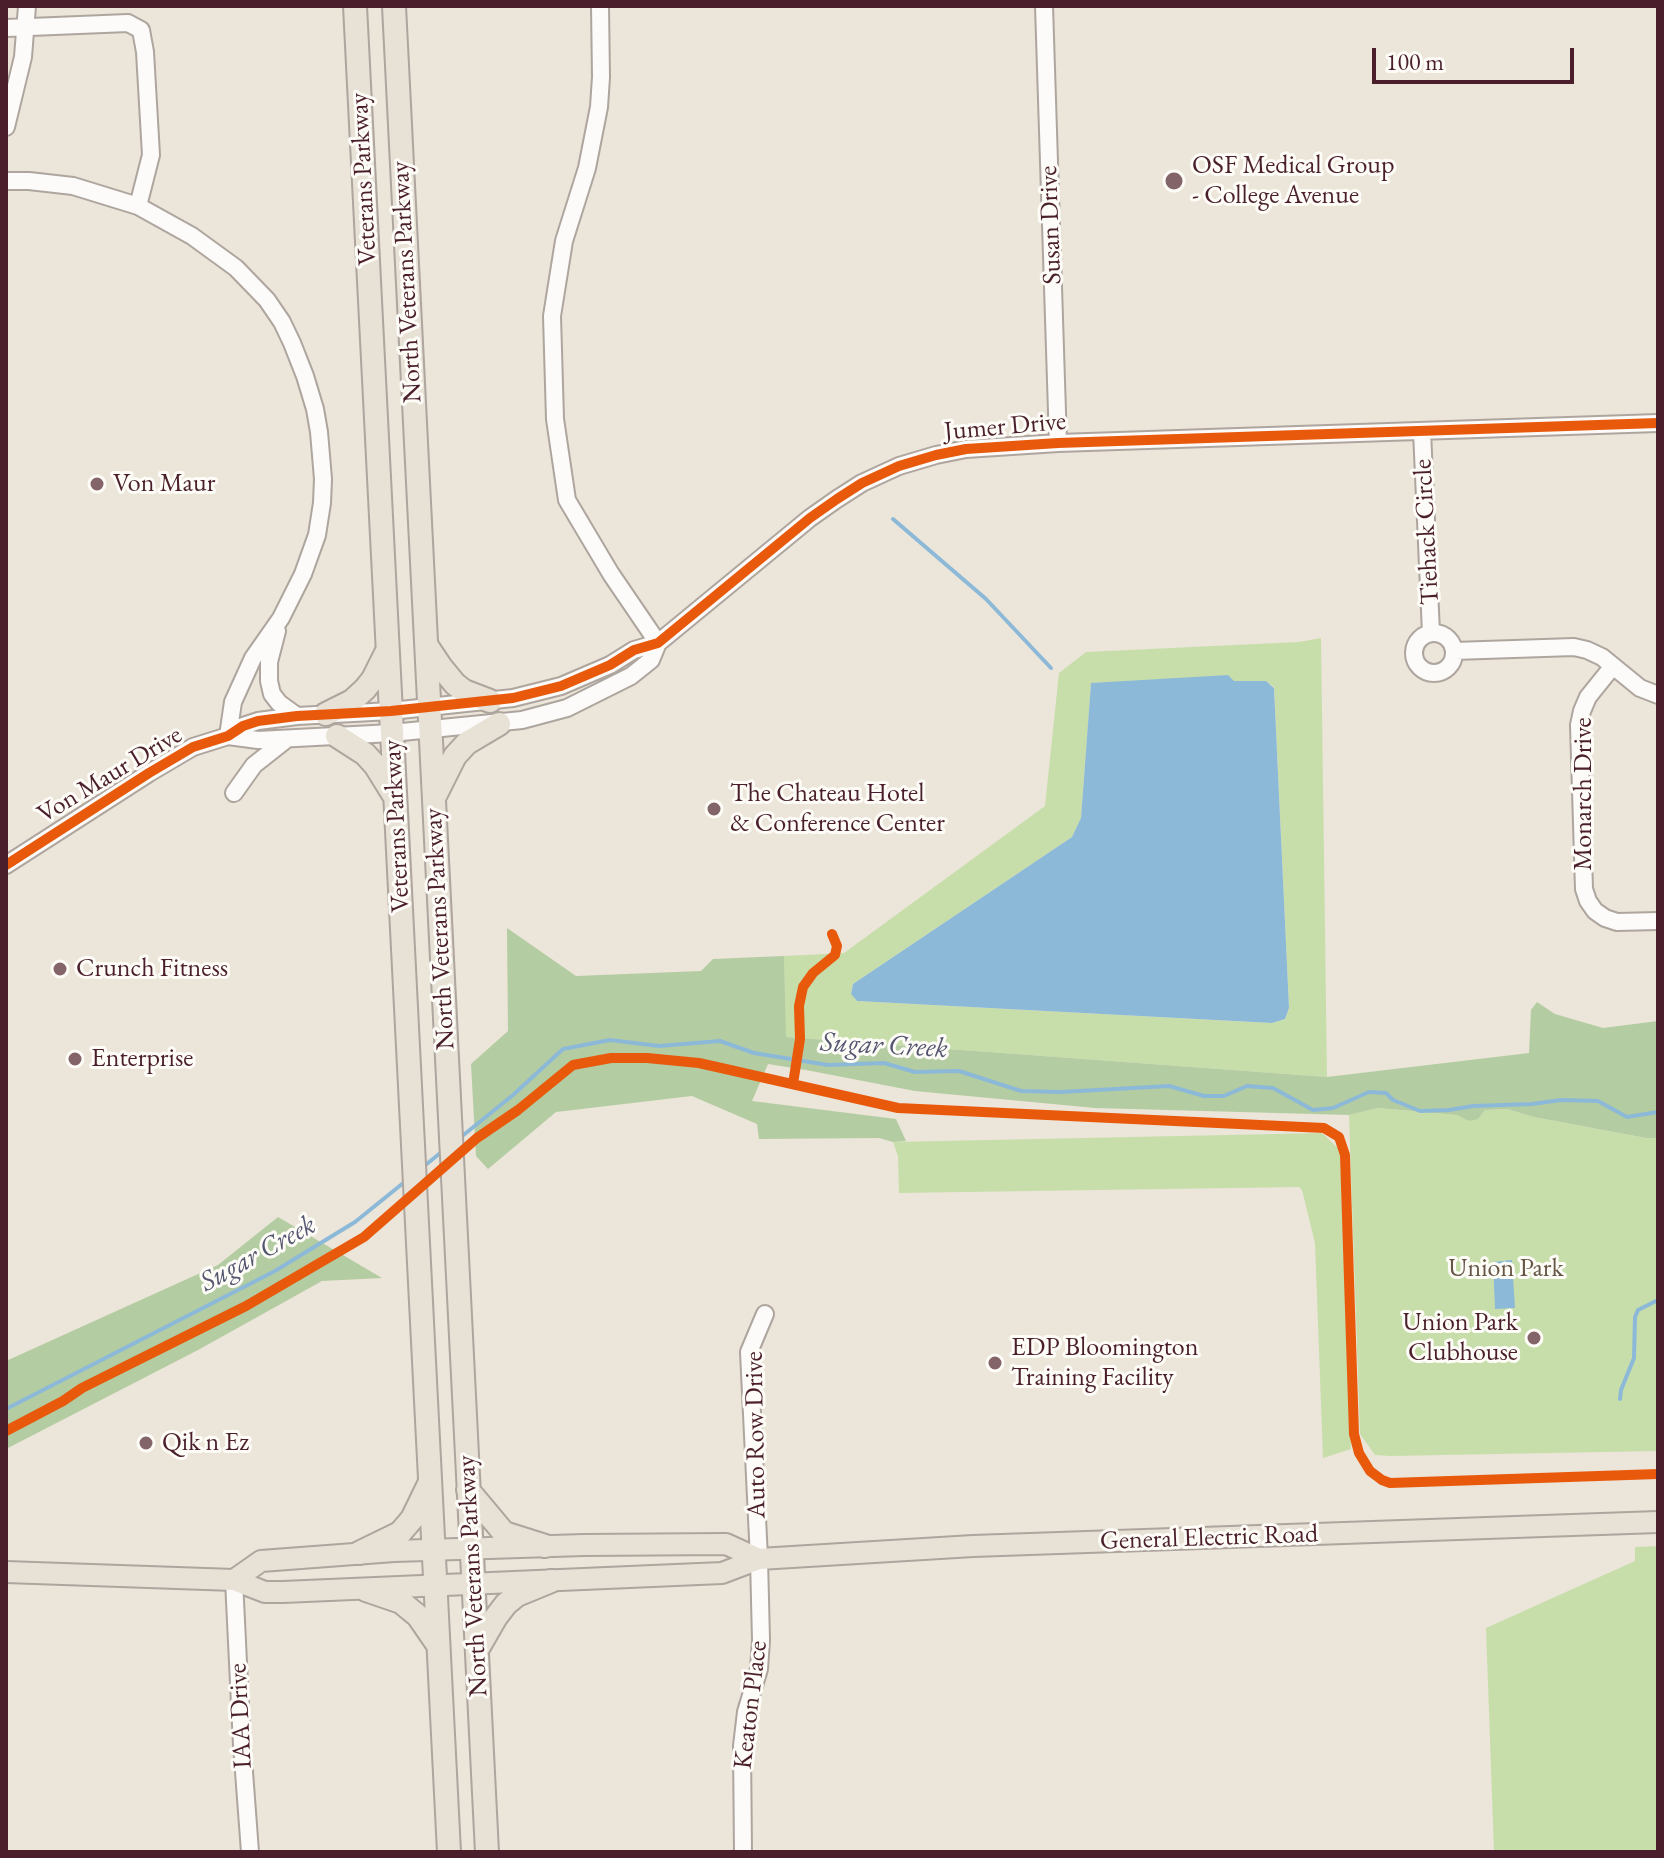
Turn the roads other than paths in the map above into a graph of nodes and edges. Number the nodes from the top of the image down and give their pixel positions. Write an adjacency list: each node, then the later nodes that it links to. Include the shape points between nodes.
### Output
1 (27, 6): 7 (street)
2 (355, 6): 18 (highway, Veterans Parkway)
3 (394, 6): 16 (highway, North Veterans Parkway)
4 (600, 6): 17 (street, via 599,107 564,241 552,316 555,419 567,500)
5 (1044, 6): 13 (street, Susan Drive)
6 (6, 28): 7 (street)
7 (26, 28): 8 (street); 10 (street, via 128,23 141,30 151,155)
8 (6, 127)
9 (6, 181): 10 (street, via 73,186)
10 (138, 206): 14 (street, via 192,236 252,284 282,322 305,376 319,432 322,503 317,535)
11 (1658, 423): 12 (street, Jumer Drive)
12 (1422, 431): 13 (street, Jumer Drive); 15 (street, Tiehack Circle)
13 (1058, 443): 17 (street, Jumer Drive, via 936,455 862,483 810,518)
14 (281, 618): 24 (street, via 269,681 279,703); 28 (street, via 253,658 233,702)
15 (1431, 633): 19 (street, via 1449,639); 19 (street, via 1415,644 1413,658 1421,669 1433,674 1446,669)
16 (425, 643): 22 (highway, via 455,684); 25 (highway, North Veterans Parkway)
17 (658, 643): 22 (street, Jumer Drive, via 561,686); 27 (street, Jumer Drive, via 651,660 631,676 567,708)
18 (388, 650): 23 (highway, via 365,689); 26 (highway, Veterans Parkway)
19 (1454, 651): 20 (street, via 1574,647)
20 (1613, 666): 21 (street); 35 (street, Monarch Drive, via 1588,697 1579,725 1584,889 1605,918)
21 (1658, 695)
22 (490, 701): 25 (street, Jumer Drive)
23 (326, 714): 24 (street, Von Maur Drive); 26 (street, Von Maur Drive)
24 (297, 716): 28 (street, Von Maur Drive, via 258,721)
25 (430, 719): 26 (street, Von Maur Drive); 27 (street, Jumer Drive); 33 (highway, North Veterans Parkway)
26 (392, 722): 29 (street, Von Maur Drive); 32 (highway, Veterans Parkway)
27 (499, 724): 33 (highway, via 455,756)
28 (228, 736): 30 (street, Von Maur Drive); 34 (street, Von Maur Drive, via 193,747)
29 (337, 736): 30 (street, Von Maur Drive); 32 (highway, via 365,754)
30 (287, 739): 31 (street, via 254,765)
31 (234, 793)
32 (395, 796): 37 (highway, Veterans Parkway)
33 (434, 799): 38 (highway, North Veterans Parkway)
34 (6, 865)
35 (1658, 921)
36 (765, 1314): 44 (street, Auto Row Drive, via 749,1352)
37 (430, 1483): 42 (highway, Veterans Parkway); 43 (highway, via 400,1533)
38 (468, 1490): 40 (highway, via 504,1533); 41 (highway, North Veterans Parkway)
39 (1658, 1522): 44 (main road, General Electric Road, via 973,1546)
40 (545, 1546): 41 (main road, General Electric Road); 44 (main road, General Electric Road, via 726,1544)
41 (472, 1549): 42 (main road, General Electric Road); 48 (highway, North Veterans Parkway)
42 (434, 1550): 43 (main road, General Electric Road); 49 (highway, North Veterans Parkway)
43 (359, 1553): 46 (main road, General Electric Road, via 261,1561)
44 (759, 1559): 47 (main road, General Electric Road, via 722,1573); 56 (street, Keaton Place, via 759,1669 742,1746)
45 (6, 1572): 46 (main road, General Electric Road)
46 (234, 1580): 50 (main road, General Electric Road, via 265,1592); 53 (street, IAA Drive)
47 (551, 1581): 48 (main road, General Electric Road); 52 (highway, via 506,1604)
48 (473, 1585): 49 (main road, General Electric Road); 52 (highway, North Veterans Parkway)
49 (435, 1586): 50 (main road, General Electric Road); 51 (highway, North Veterans Parkway)
50 (366, 1590): 51 (highway, via 401,1602)
51 (439, 1646): 54 (highway, North Veterans Parkway)
52 (476, 1651): 55 (highway, North Veterans Parkway)
53 (250, 1852)
54 (449, 1852)
55 (487, 1852)
56 (743, 1852)

